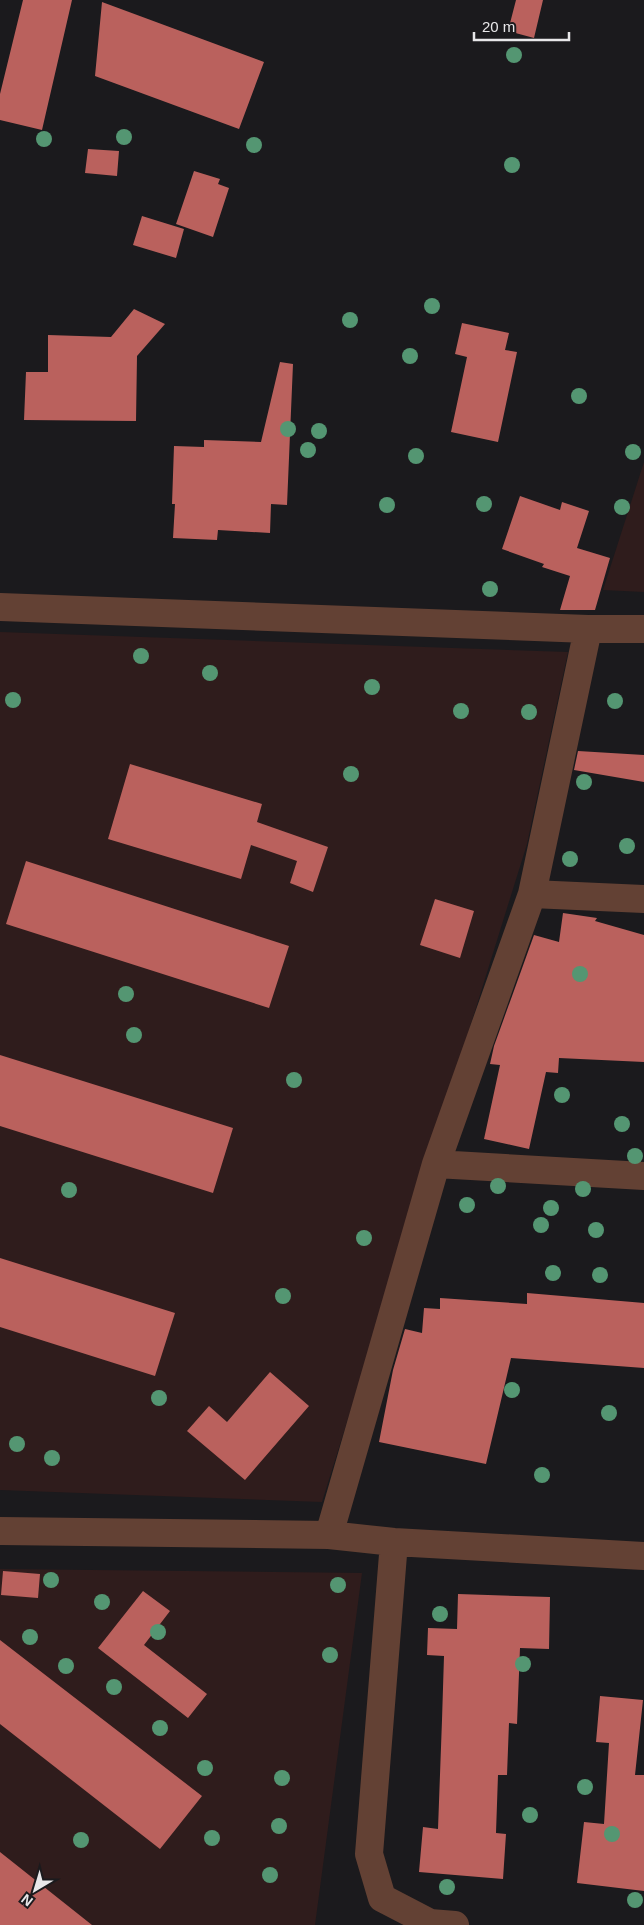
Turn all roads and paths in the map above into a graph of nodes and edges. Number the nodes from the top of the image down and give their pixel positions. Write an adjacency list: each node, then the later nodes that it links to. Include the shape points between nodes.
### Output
1 (0, 606): 2 (street)
2 (588, 629): 3 (street); 4 (street)
3 (644, 629)
4 (532, 894): 5 (street); 6 (street)
5 (644, 899)
6 (436, 1164): 7 (street); 9 (street)
7 (644, 1176)
8 (0, 1531): 9 (street)
9 (329, 1535): 10 (street)
10 (394, 1542): 11 (street); 12 (street, via 368,1854 382,1898 430,1923)
11 (644, 1556)
12 (455, 1925)

